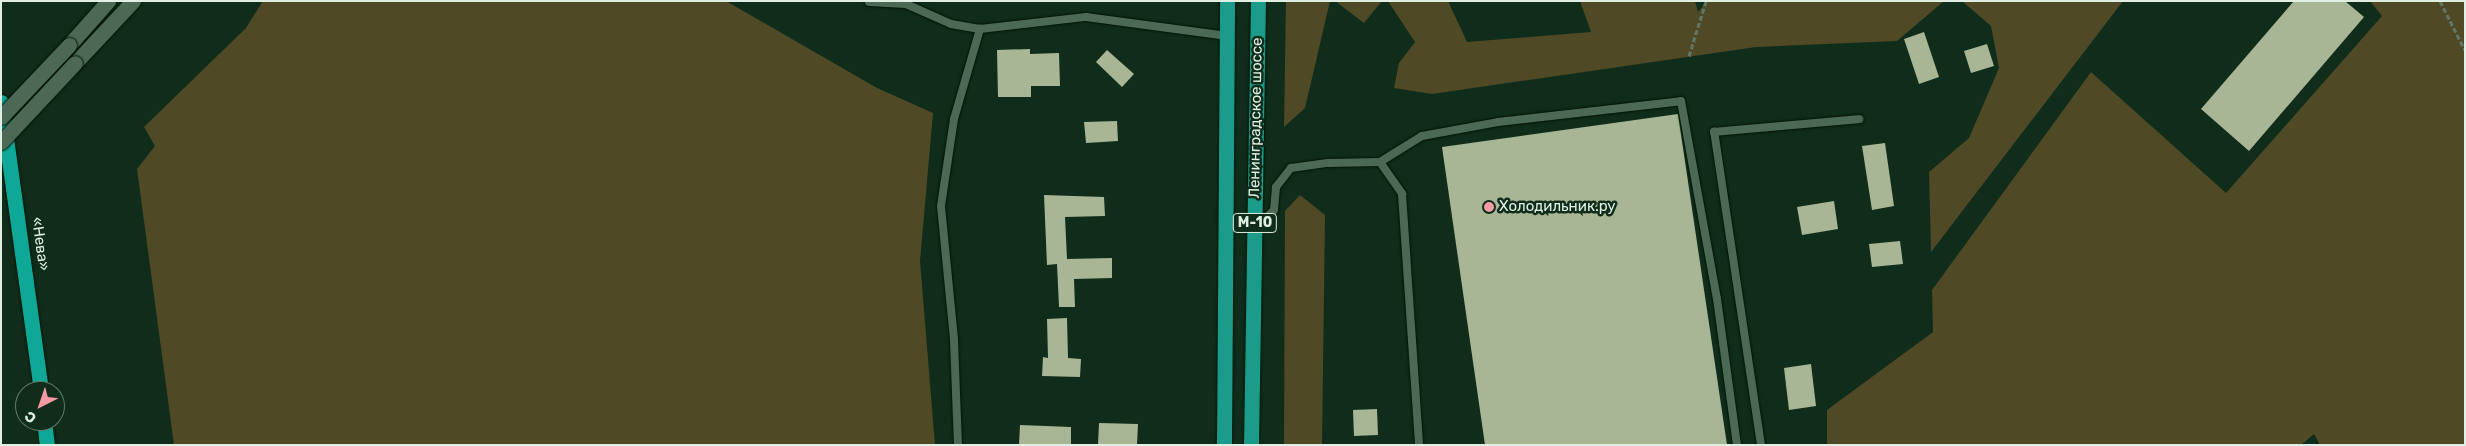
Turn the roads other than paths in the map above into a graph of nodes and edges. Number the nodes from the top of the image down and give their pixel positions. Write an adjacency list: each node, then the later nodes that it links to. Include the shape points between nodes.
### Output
1 (108, 1): 9 (street, bridge)
2 (133, 1): 11 (street, bridge)
3 (1228, 1): 7 (highway, Ленинградское шоссе / М-10)
4 (1258, 1): 13 (highway, Ленинградское шоссе / М-10)
5 (869, 2): 6 (lane, via 906,4 951,24)
6 (980, 29): 7 (lane, via 1086,17); 17 (lane, via 954,119 941,206 954,339)
7 (1228, 36): 18 (highway, Ленинградское шоссе / М-10)
8 (1, 102): 14 (highway, «Нева»)
9 (1, 117)
10 (1859, 120): 22 (lane, via 1714,132)
11 (1, 142)
12 (1380, 162): 13 (lane, via 1291,168 1276,187 1274,210); 20 (lane, via 1402,194); 21 (lane, via 1422,136 1498,122 1681,101 1717,299)
13 (1255, 230): 19 (highway, Ленинградское шоссе / М-10)
14 (40, 381)
15 (45, 431): 16 (highway)
16 (47, 445)
17 (958, 445)
18 (1224, 445)
19 (1251, 445)
20 (1419, 445)
21 (1738, 445)
22 (1761, 445)

